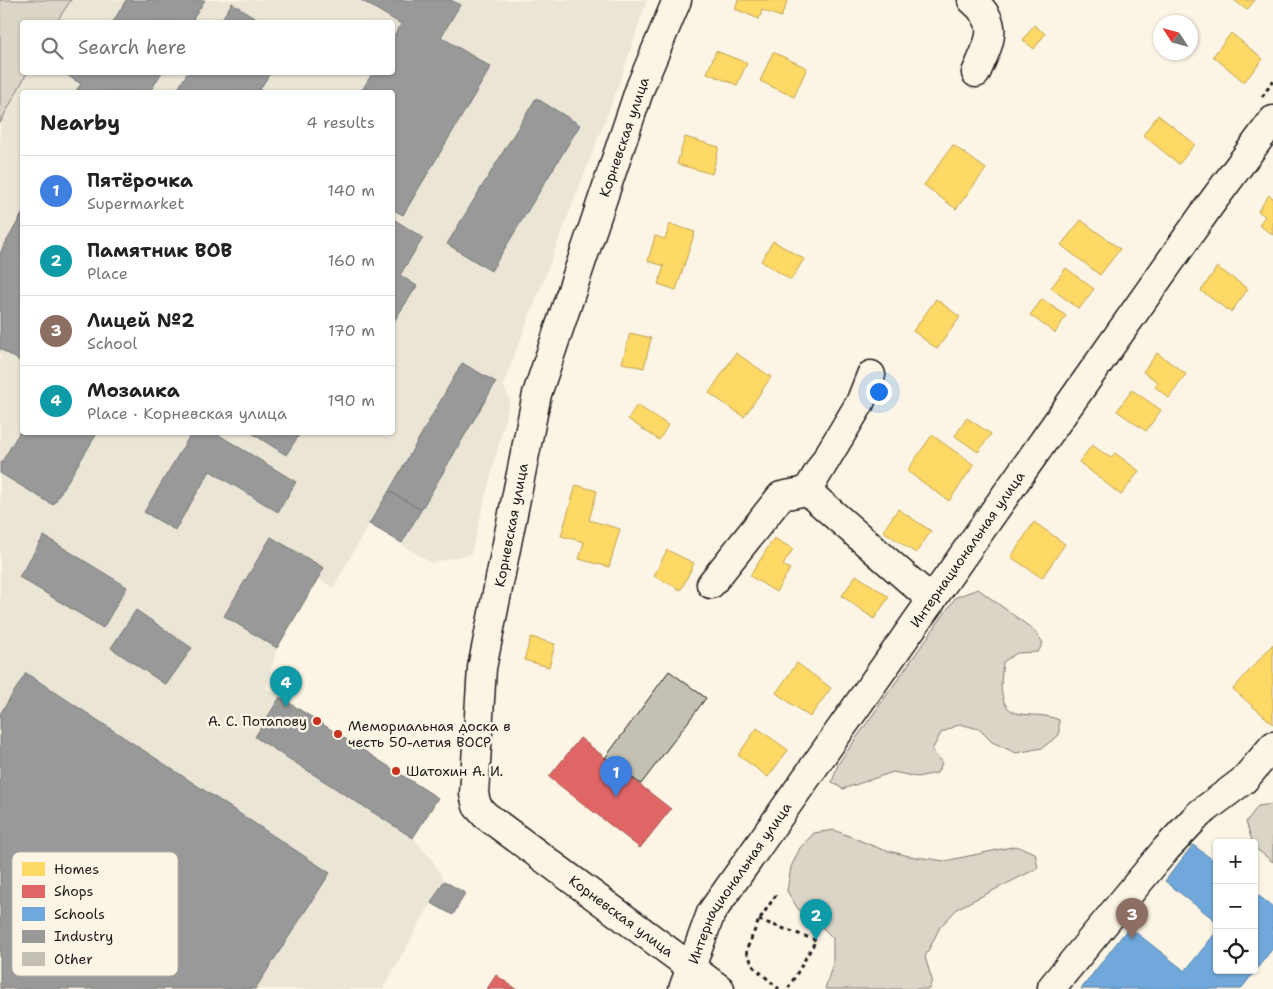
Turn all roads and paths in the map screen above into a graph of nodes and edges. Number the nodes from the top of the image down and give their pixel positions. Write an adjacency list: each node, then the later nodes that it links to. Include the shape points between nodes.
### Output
1 (677, 0): 12 (street, Корневская улица, via 640,88 537,394 482,668 474,794 477,806 485,815)
2 (972, 0): 3 (street, via 984,10 992,36)
3 (976, 73)
4 (1273, 120): 8 (street, Интернациональная улица)
5 (871, 375): 6 (street, via 860,404)
6 (808, 490): 7 (street, via 781,496); 8 (street)
7 (711, 584)
8 (932, 600): 12 (street, Интернациональная улица, via 711,913)
9 (1273, 746): 13 (street, via 1244,780 1199,814 1166,849)
10 (776, 895): 11 (path)
11 (759, 920): 15 (path, via 746,951 754,967); 16 (path, via 816,940)
12 (687, 978): 14 (street, Корневская улица)
13 (1052, 987)
14 (720, 989)
15 (779, 989)
16 (788, 989)

